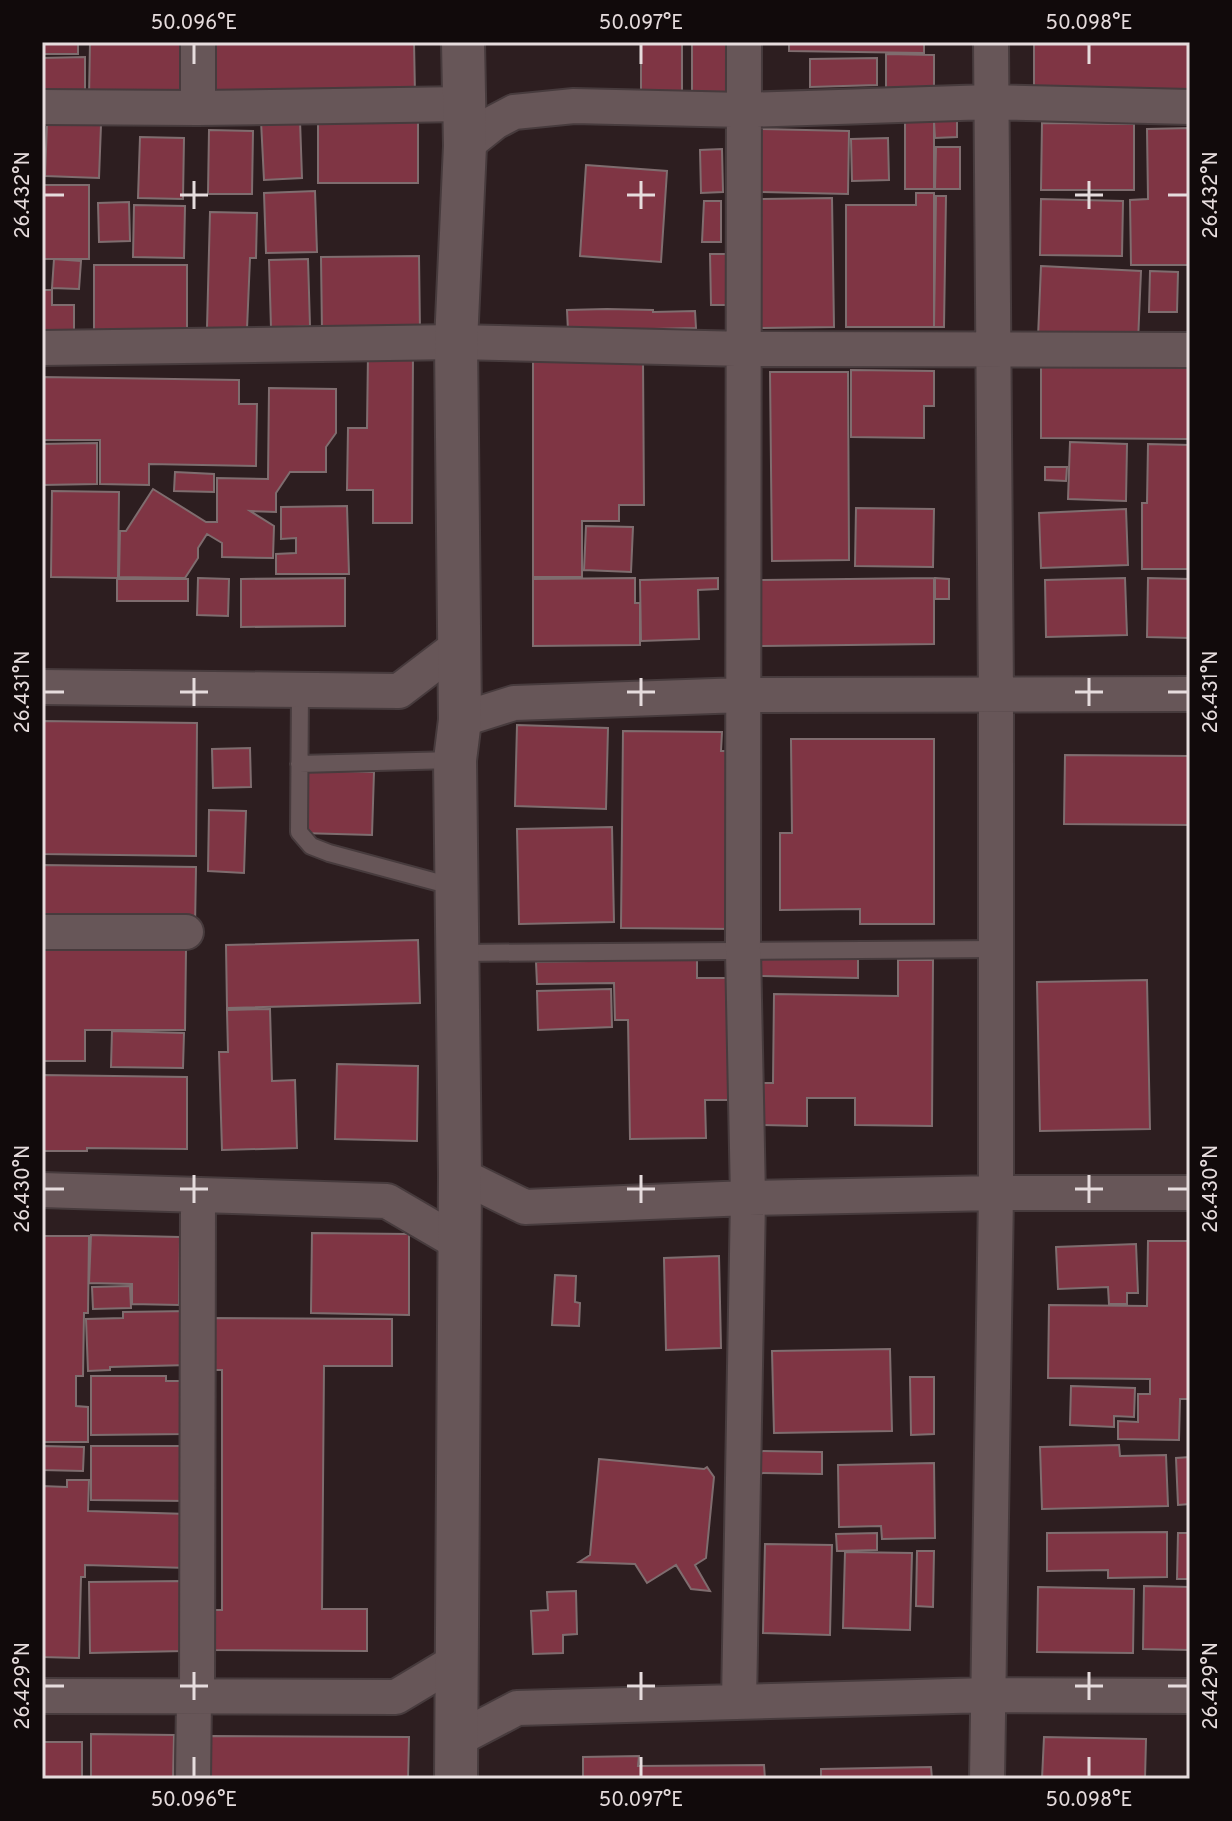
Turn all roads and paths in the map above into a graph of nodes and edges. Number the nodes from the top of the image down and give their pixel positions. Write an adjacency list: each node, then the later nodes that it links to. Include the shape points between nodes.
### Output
1 (198, 42): 9 (street)
2 (463, 42): 6 (street)
3 (744, 42): 10 (street)
4 (991, 42): 5 (street)
5 (990, 102): 8 (street); 10 (street); 15 (street)
6 (464, 104): 9 (street); 11 (street)
7 (42, 107): 9 (street)
8 (1190, 107)
9 (198, 108)
10 (743, 110): 11 (street, via 574,106 514,112); 14 (street)
11 (465, 146): 12 (street)
12 (456, 342): 13 (street); 14 (street); 17 (street)
13 (42, 348)
14 (746, 349): 15 (street); 22 (street)
15 (992, 350): 16 (street); 20 (street)
16 (1190, 350)
17 (458, 646): 19 (street, via 399,691); 23 (street)
18 (42, 687): 19 (street)
19 (300, 690): 24 (lane)
20 (996, 694): 21 (street); 22 (street); 28 (street)
21 (1190, 694)
22 (743, 695): 23 (street, via 514,703); 29 (street)
23 (458, 740): 24 (lane); 25 (street)
24 (299, 764): 25 (lane, via 299,832 311,846)
25 (457, 888): 30 (street)
26 (42, 932): 27 (street)
27 (186, 932)
28 (996, 949): 29 (lane); 33 (street)
29 (743, 950): 30 (lane); 36 (street)
30 (457, 953): 31 (street)
31 (460, 1175): 36 (street, via 525,1207); 37 (street)
32 (42, 1190): 35 (street)
33 (996, 1193): 34 (street); 36 (street); 39 (street)
34 (1190, 1193)
35 (198, 1195): 37 (street, via 387,1201); 42 (street)
36 (748, 1198): 43 (street)
37 (459, 1243): 38 (street)
38 (456, 1661): 42 (street, via 396,1697); 44 (street)
39 (989, 1695): 41 (street); 43 (street); 46 (street)
40 (42, 1696): 42 (street)
41 (1190, 1696)
42 (196, 1697): 45 (street)
43 (739, 1702): 44 (street, via 517,1708)
44 (456, 1760)
45 (193, 1779)
46 (987, 1779)

